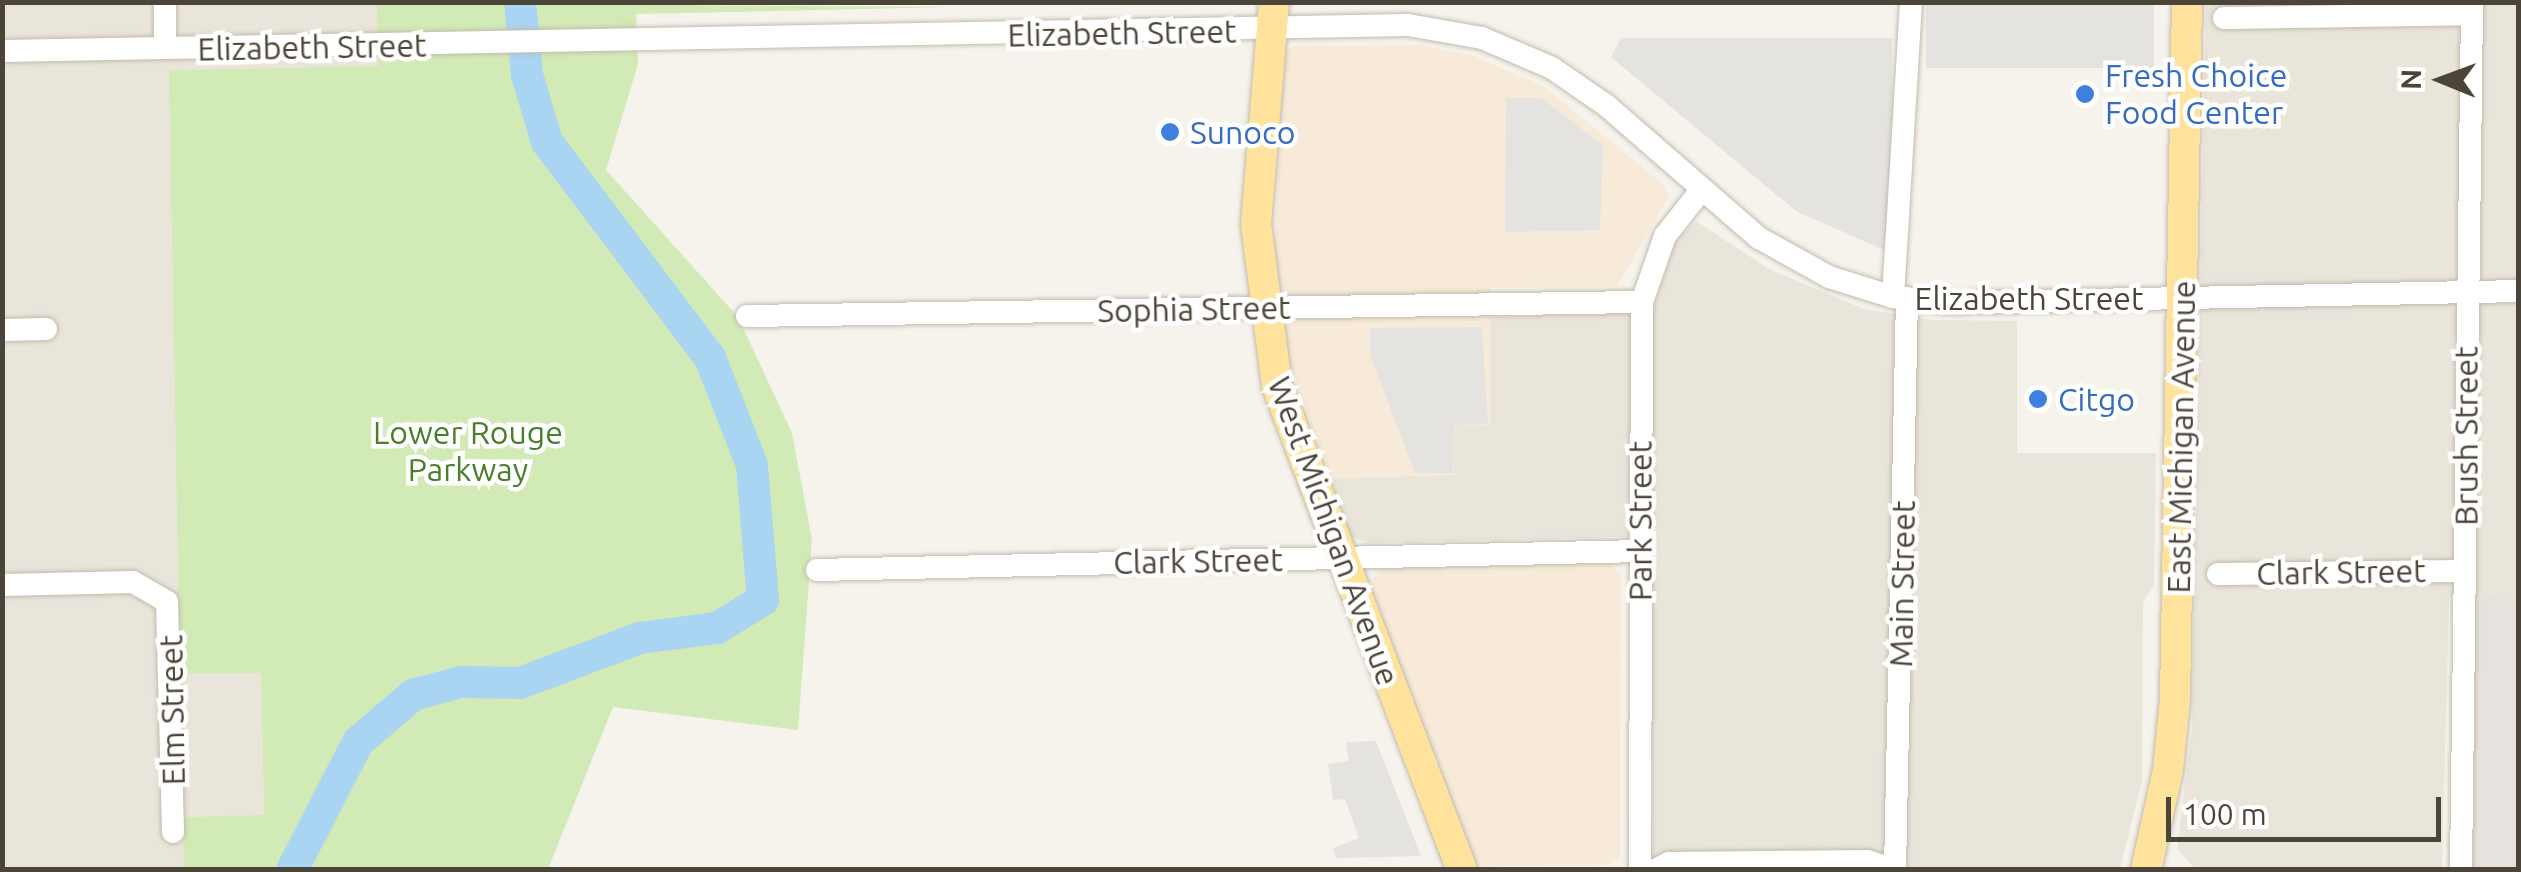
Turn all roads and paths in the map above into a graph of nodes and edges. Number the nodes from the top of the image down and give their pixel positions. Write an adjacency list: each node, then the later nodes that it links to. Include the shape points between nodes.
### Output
1 (165, 2): 7 (street)
2 (1911, 2): 12 (street, Main Street, via 1902,56)
3 (2186, 2): 13 (main road, East Michigan Avenue)
4 (2472, 8): 6 (street); 11 (street, Brush Street)
5 (1272, 16): 7 (street, Elizabeth Street, via 639,42); 9 (street, Elizabeth Street, via 1408,25 1506,46 1587,90); 15 (main road, West Michigan Avenue, via 1256,224)
6 (2224, 18)
7 (165, 48): 8 (street, Elizabeth Street)
8 (2, 51)
9 (1702, 190): 12 (street, Elizabeth Street, via 1798,262); 14 (street, Park Street, via 1665,236)
10 (2518, 291): 11 (street, Elizabeth Street)
11 (2467, 292): 13 (street, Elizabeth Street); 22 (street, Brush Street)
12 (1900, 298): 13 (street, Elizabeth Street); 29 (street, Main Street)
13 (2184, 298): 30 (main road, East Michigan Avenue, via 2173,726)
14 (1642, 302): 15 (street, Sophia Street); 19 (street, Park Street)
15 (1262, 306): 16 (street, Sophia Street); 20 (main road, West Michigan Avenue, via 1277,386)
16 (747, 316)
17 (2, 330): 18 (street)
18 (46, 330)
19 (1640, 550): 20 (street, Clark Street); 27 (street, Park Street)
20 (1341, 557): 21 (street, Clark Street); 26 (main road, West Michigan Avenue)
21 (817, 570)
22 (2464, 571): 23 (street, Clark Street); 31 (street, Brush Street)
23 (2218, 574)
24 (2, 585): 25 (street, Elm Street, via 133,582 158,591 171,617)
25 (173, 832)
26 (1462, 870)
27 (1640, 870)
28 (1655, 870): 29 (street, via 1669,863 1867,861)
29 (1895, 870)
30 (2146, 870)
31 (2460, 870)

